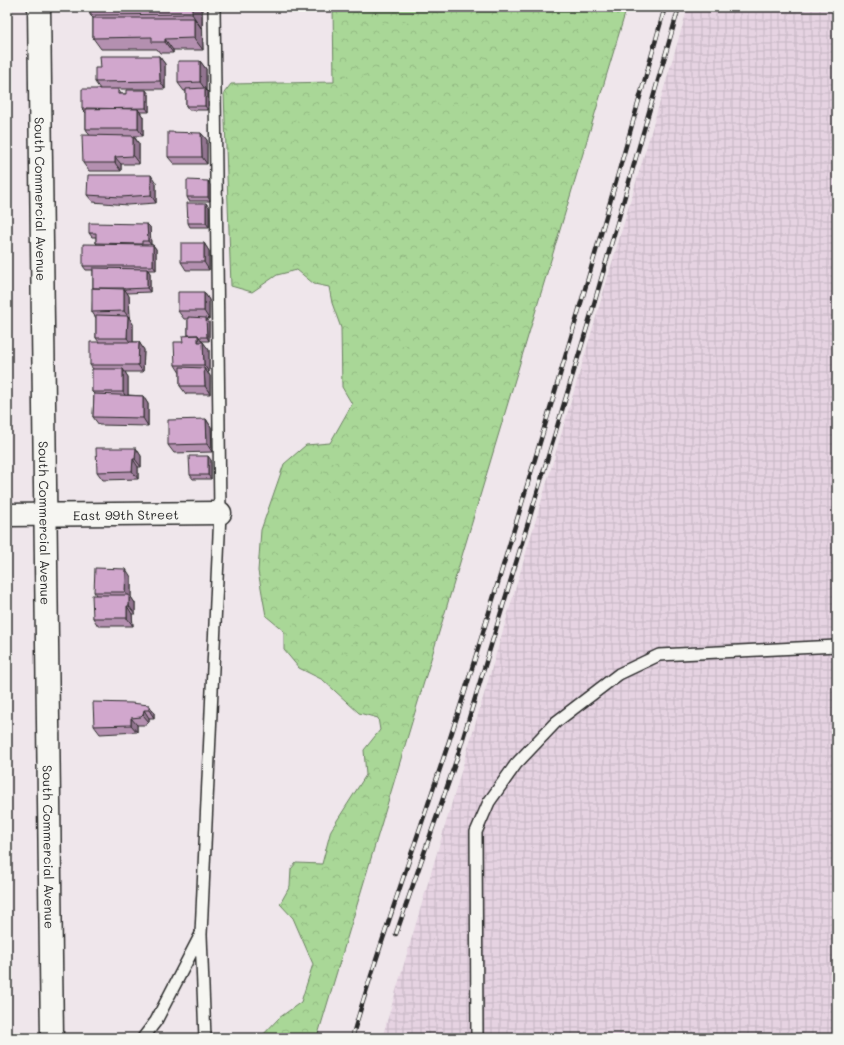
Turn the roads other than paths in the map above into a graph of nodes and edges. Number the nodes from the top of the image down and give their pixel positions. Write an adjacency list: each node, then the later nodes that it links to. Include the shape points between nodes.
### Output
1 (39, 7): 5 (main road, South Commercial Avenue)
2 (214, 7): 3 (lane)
3 (220, 514): 5 (main road, East 99th Street); 7 (lane)
4 (7, 515): 5 (main road, East 99th Street)
5 (46, 515): 8 (main road, South Commercial Avenue)
6 (837, 646): 11 (lane, via 659,655 619,674 556,722 516,764 489,802 476,832)
7 (201, 934): 9 (lane, via 156,1021); 10 (lane)
8 (52, 1038)
9 (143, 1038)
10 (205, 1038)
11 (477, 1038)

